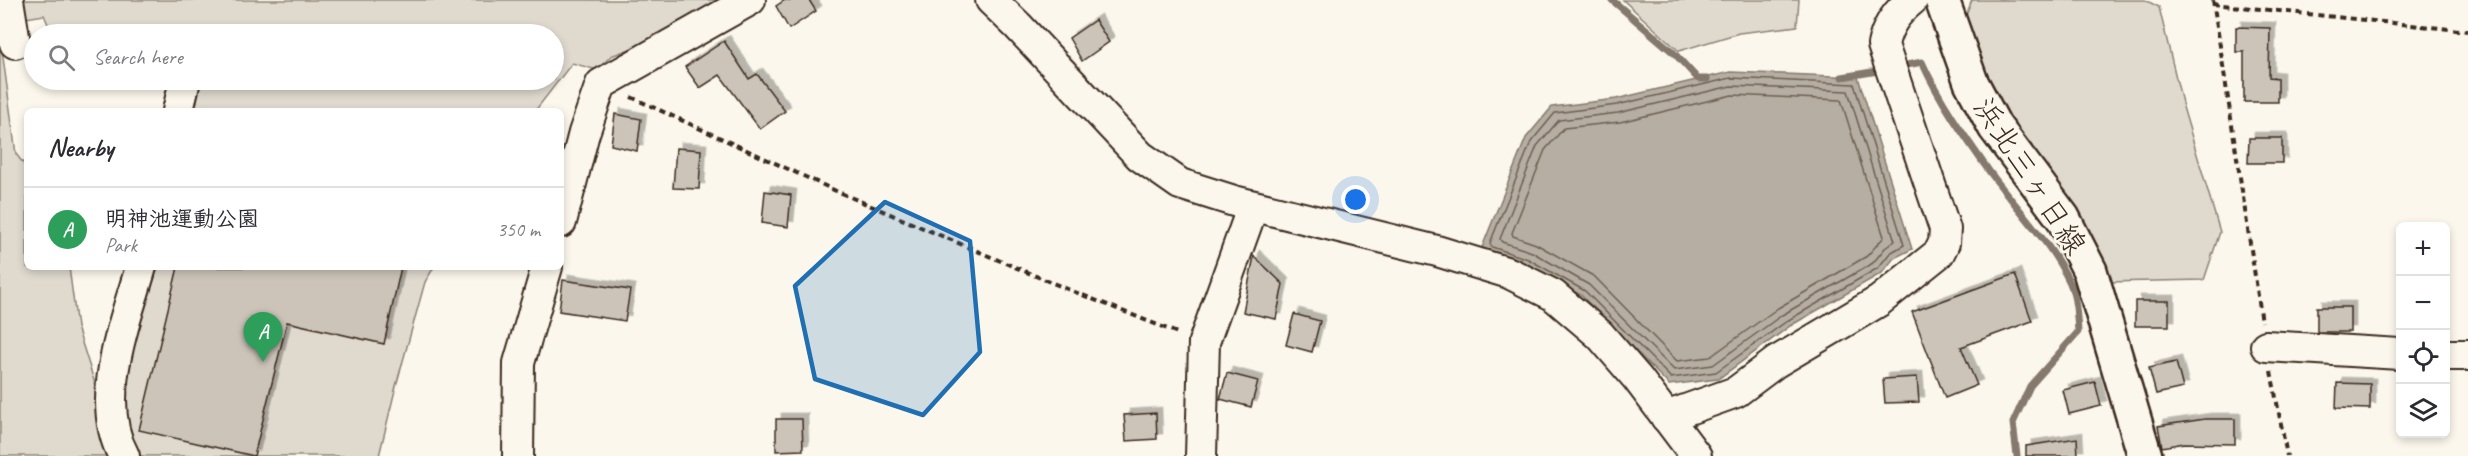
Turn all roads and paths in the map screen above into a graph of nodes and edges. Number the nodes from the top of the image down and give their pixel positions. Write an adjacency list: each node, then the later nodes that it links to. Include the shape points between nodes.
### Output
1 (8, 0): 8 (street)
2 (750, 0): 9 (street)
3 (991, 0): 12 (street, via 1140,156 1180,184)
4 (1912, 0): 21 (street, via 1886,31 1883,45 1945,229 1939,253 1879,301 1776,362 1736,392)
5 (1942, 0): 26 (main road, 浜北三ヶ日線, via 1971,82 1995,127 2063,218 2090,271)
6 (2213, 2): 7 (path); 17 (path)
7 (2468, 31)
8 (16, 45)
9 (601, 84): 13 (street); 16 (path, via 836,191 1122,312)
10 (183, 90): 11 (street)
11 (179, 108)
12 (1253, 206): 16 (street); 21 (street, via 1447,254 1509,273 1553,295 1600,335)
13 (564, 211)
14 (140, 270): 22 (street, via 110,393 116,442)
15 (546, 270): 23 (street, via 519,363)
16 (1203, 342): 24 (street)
17 (2266, 346): 18 (street); 27 (path)
18 (2396, 354)
19 (2450, 355): 20 (street)
20 (2468, 355)
21 (1666, 417): 25 (street)
22 (124, 456)
23 (518, 456)
24 (1201, 456)
25 (1696, 456)
26 (2145, 456)
27 (2287, 456)

